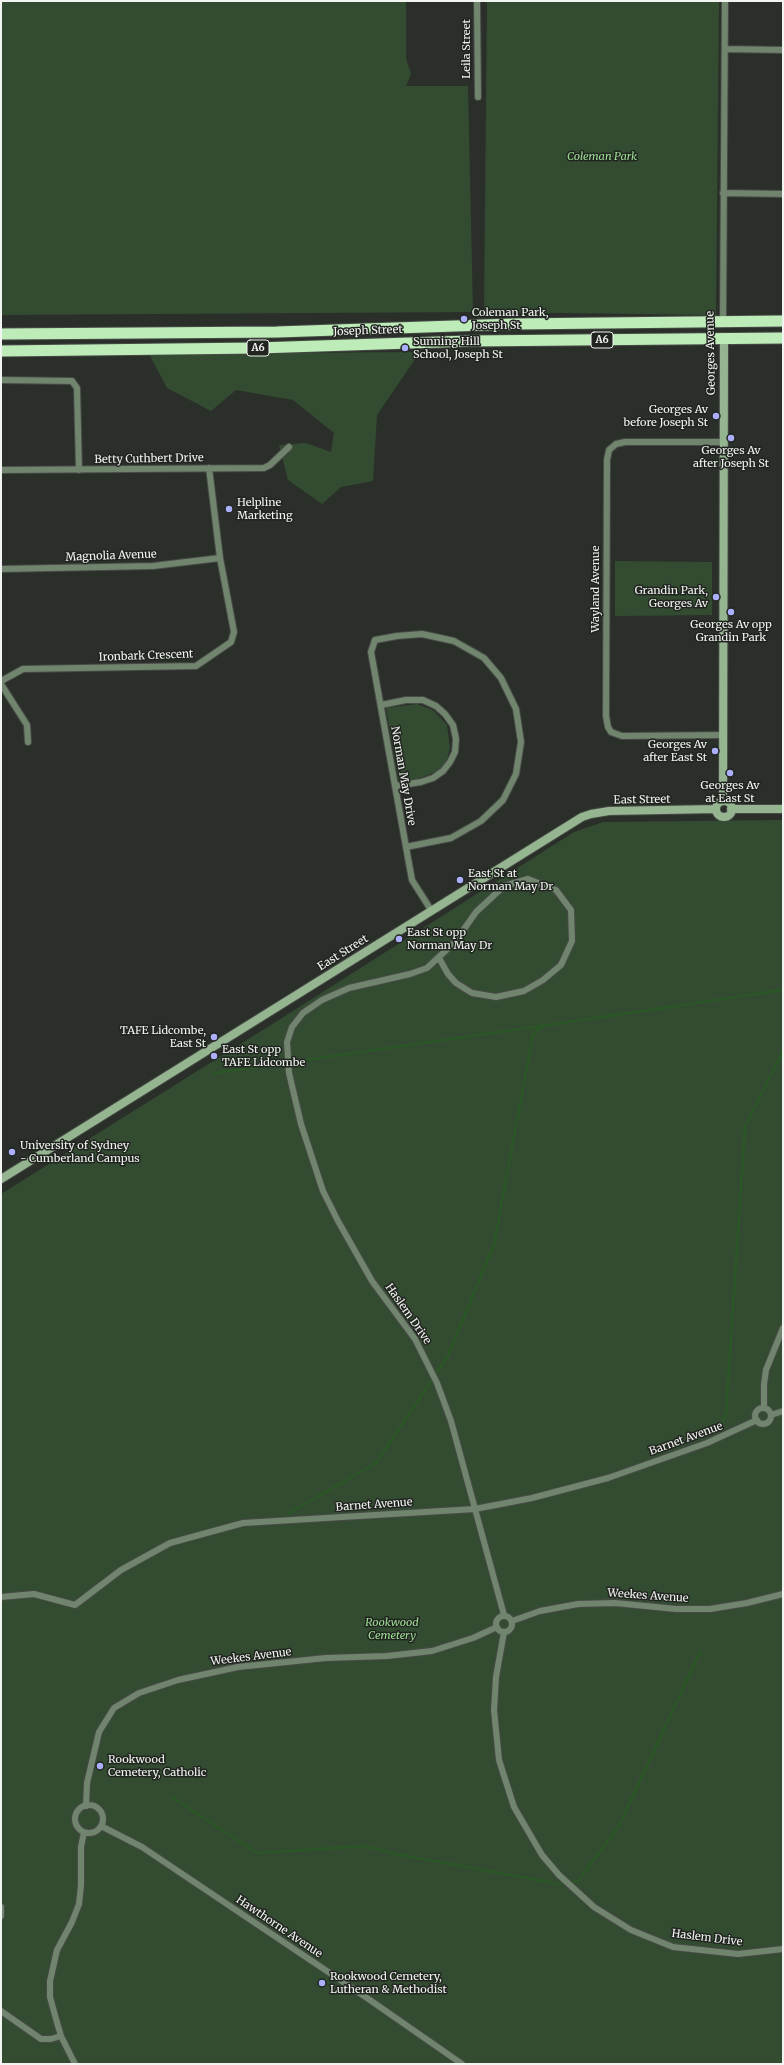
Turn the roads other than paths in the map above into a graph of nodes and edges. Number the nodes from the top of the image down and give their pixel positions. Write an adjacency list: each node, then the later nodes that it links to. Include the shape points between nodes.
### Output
1 (477, 1): 5 (street, Leila Street)
2 (725, 1): 3 (street, Georges Avenue)
3 (725, 49): 4 (street); 6 (street, Georges Avenue)
4 (783, 50)
5 (478, 96)
6 (723, 193): 7 (street); 9 (street, Georges Avenue)
7 (783, 194)
8 (783, 321): 9 (highway, Joseph Street / A6)
9 (723, 322): 10 (highway, Joseph Street / A6, via 514,324 277,332); 12 (highway, Georges Avenue)
10 (1, 334)
11 (783, 338): 12 (highway, Joseph Street / A6)
12 (724, 339): 13 (highway, Joseph Street / A6); 15 (main road, Georges Avenue)
13 (1, 351)
14 (1, 380): 19 (street, via 72,381 77,388)
15 (724, 442): 25 (main road, Georges Avenue); 25 (street, Wayland Avenue, via 625,442 616,444 609,450 606,709 608,727 616,734)
16 (289, 447): 17 (street, Betty Cuthbert Drive, via 270,466 264,468)
17 (209, 468): 19 (street, Betty Cuthbert Drive); 20 (street, Ironbark Crescent)
18 (1, 470): 19 (street, Betty Cuthbert Drive)
19 (79, 470)
20 (220, 558): 21 (street, Magnolia Avenue, via 153,566); 22 (street, Ironbark Crescent, via 234,632 231,642 196,666 23,669)
21 (1, 569)
22 (1, 681)
23 (1, 684): 26 (street, via 27,725)
24 (381, 705): 27 (street, Norman May Drive); 27 (street, via 406,700 423,700 436,706 453,725 456,739 455,752 443,771 422,782); 32 (street, Norman May Drive, via 371,652 375,640 422,634 454,640 484,658 501,678 516,709 521,742 516,774 503,800 481,822 451,838)
25 (724, 735): 28 (main road, Georges Avenue)
26 (28, 742)
27 (395, 786): 32 (street, Norman May Drive)
28 (723, 801): 29 (main road, via 730,804); 31 (main road, via 718,802)
29 (731, 809): 30 (main road); 31 (main road, via 730,814 723,816)
30 (783, 809)
31 (716, 810): 33 (main road, East Street, via 609,811 591,814 573,822)
32 (406, 847): 33 (street, Norman May Drive, via 412,880)
33 (431, 910): 35 (main road, East Street)
34 (440, 958): 34 (street, via 456,983 472,993 496,997 524,991 543,980 560,964 572,941 571,910 556,890 528,879 504,886 476,912); 41 (street, Haslem Drive, via 427,968 349,988 322,1000 303,1013 292,1027 287,1055 301,1124 322,1191 372,1281 415,1339 437,1383 452,1420)
35 (1, 1179)
36 (783, 1328): 37 (street, via 766,1370)
37 (764, 1408): 39 (street, via 769,1410); 40 (street, via 757,1411)
38 (783, 1411): 39 (street, Barnet Avenue)
39 (771, 1415): 40 (street, Barnet Avenue, via 766,1423)
40 (757, 1420): 41 (street, Barnet Avenue, via 707,1443 608,1478 532,1498)
41 (475, 1509): 43 (street, Barnet Avenue, via 243,1523 170,1542 121,1570 75,1605 34,1594); 44 (street, Haslem Drive)
42 (783, 1594): 45 (street, Weekes Avenue, via 710,1609 676,1609 615,1603 578,1604 540,1611)
43 (1, 1597)
44 (504, 1615): 45 (street); 46 (street, via 497,1619)
45 (512, 1621): 47 (street, via 511,1628)
46 (497, 1627): 47 (street); 48 (street, Weekes Avenue, via 473,1638 432,1650 387,1656 326,1658 238,1667 185,1678 139,1693 114,1708 98,1732 87,1783)
47 (504, 1632): 53 (street, Haslem Drive, via 496,1677 494,1710 499,1760 514,1807 542,1855 559,1875 594,1907 631,1930 673,1947 738,1954)
48 (86, 1806): 49 (street, via 96,1807 101,1812); 50 (street, via 77,1812 75,1819)
49 (101, 1826): 50 (street, via 94,1832); 57 (street, Hawthorne Avenue, via 142,1847)
50 (84, 1832): 55 (street, via 79,1904 57,1950 50,1976 50,1996)
51 (1, 1908): 52 (street)
52 (1, 1916)
53 (783, 1949)
54 (1, 2010): 55 (street, via 41,2038)
55 (61, 2036): 56 (street)
56 (75, 2064)
57 (462, 2064)

